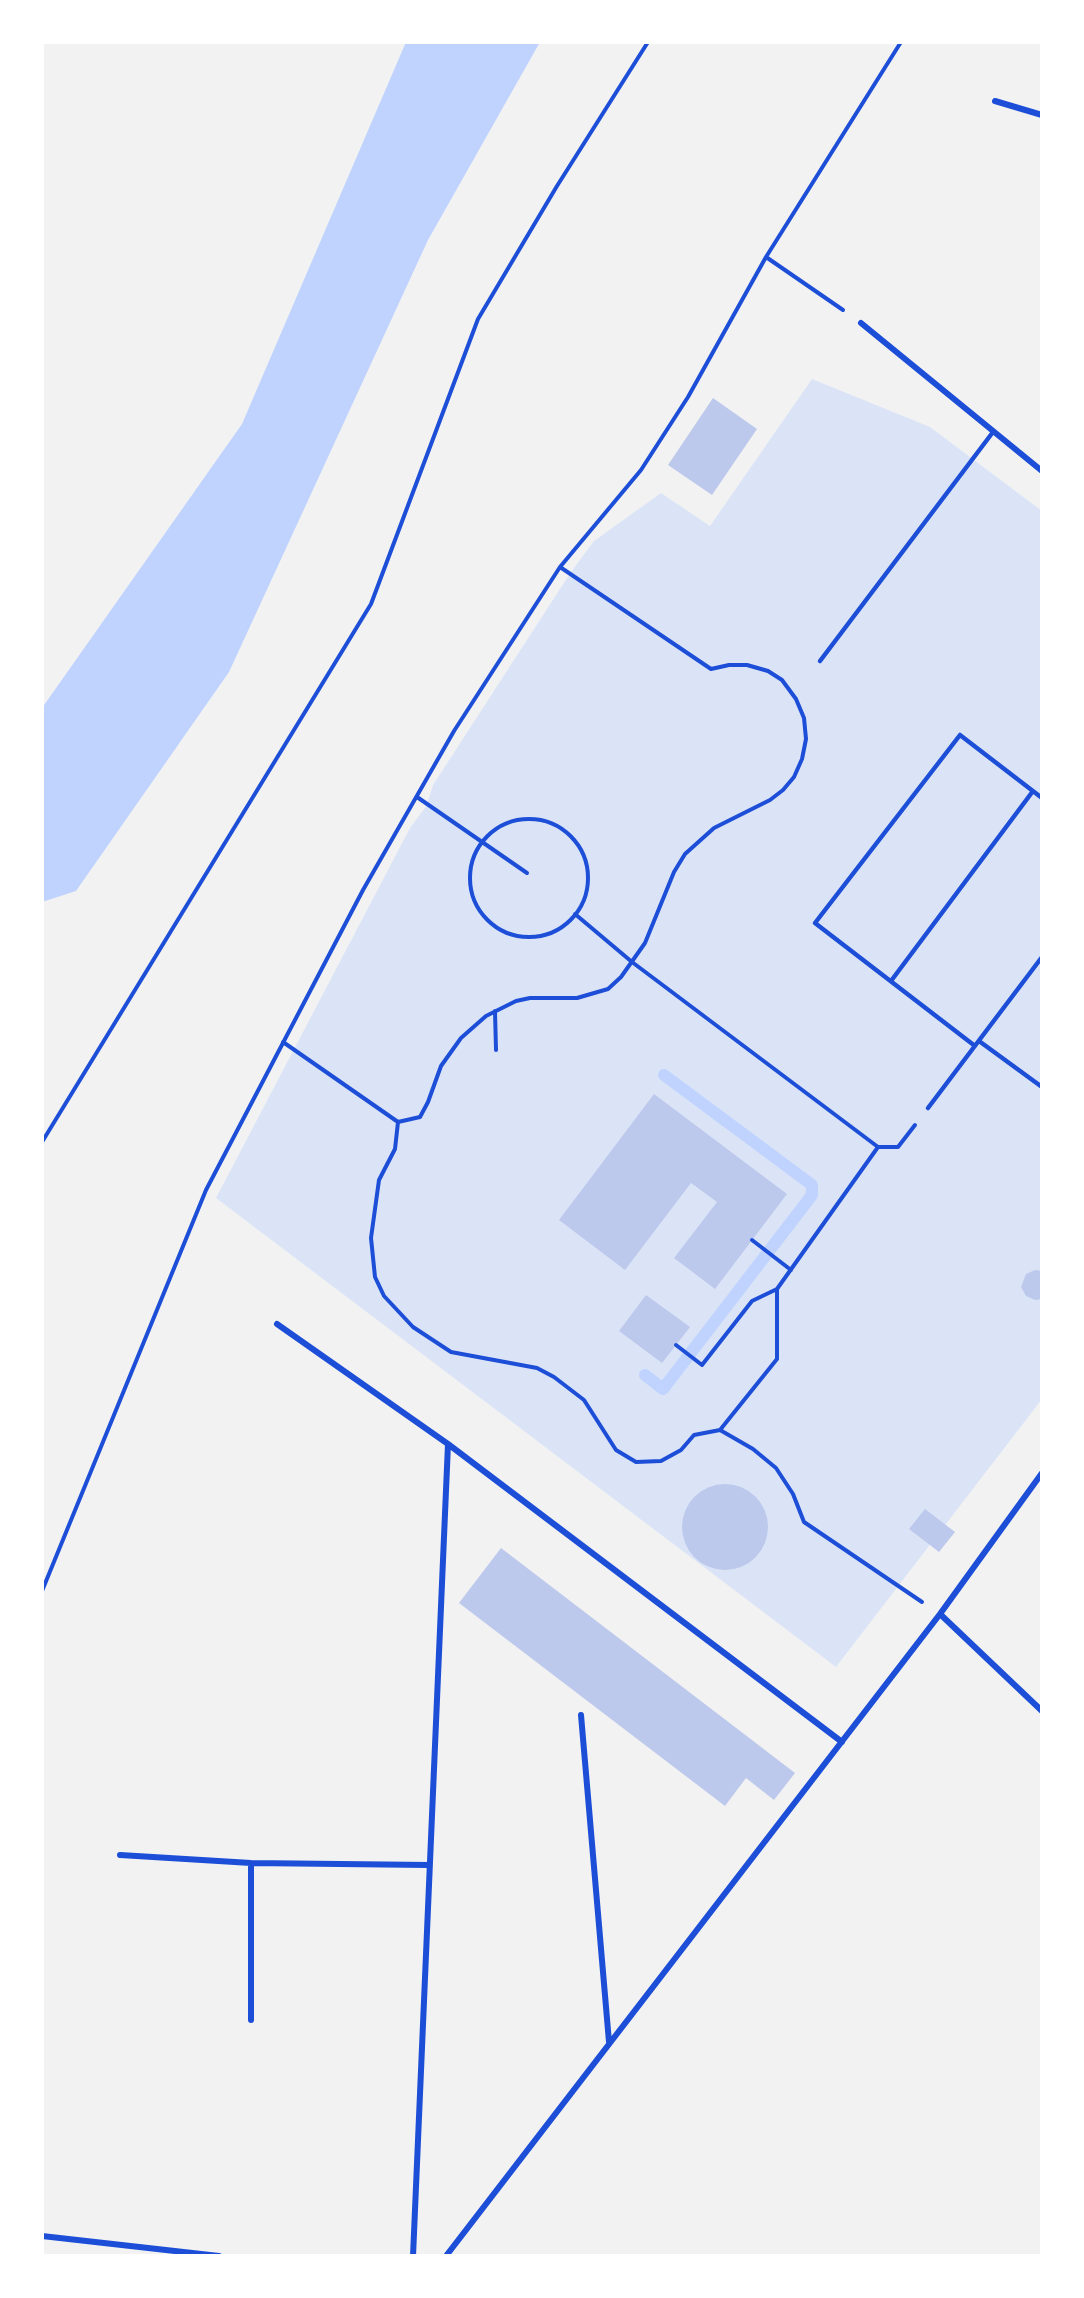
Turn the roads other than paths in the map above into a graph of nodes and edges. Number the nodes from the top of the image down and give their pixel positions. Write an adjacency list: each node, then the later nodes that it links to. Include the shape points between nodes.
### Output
1 (995, 101): 2 (street)
2 (1042, 115)
3 (861, 323): 4 (street)
4 (993, 432): 5 (street); 6 (lane)
5 (1042, 471)
6 (820, 661)
7 (1033, 791): 8 (lane); 10 (lane); 10 (lane, via 960,735 815,923)
8 (1042, 798)
9 (1042, 957): 11 (lane)
10 (891, 981): 12 (lane)
11 (979, 1041): 12 (lane); 13 (lane)
12 (975, 1046): 14 (lane)
13 (1042, 1087)
14 (928, 1108)
15 (277, 1324): 16 (street)
16 (448, 1444): 21 (street); 24 (street)
17 (1042, 1473): 18 (street)
18 (940, 1614): 19 (street); 21 (street)
19 (1042, 1711)
20 (581, 1715): 26 (street)
21 (842, 1742): 26 (street)
22 (120, 1855): 23 (street)
23 (251, 1863): 24 (street); 25 (street)
24 (429, 1865): 29 (street)
25 (251, 2020)
26 (609, 2042): 30 (street)
27 (42, 2236): 28 (street)
28 (219, 2256)
29 (413, 2256)
30 (446, 2256)

